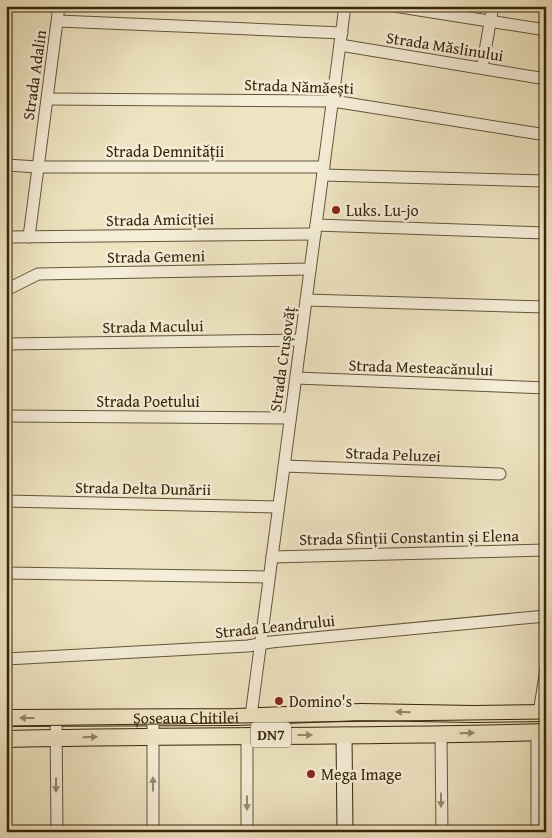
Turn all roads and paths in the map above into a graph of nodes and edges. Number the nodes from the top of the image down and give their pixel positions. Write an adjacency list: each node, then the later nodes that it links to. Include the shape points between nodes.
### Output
1 (59, 6): 5 (street, Strada Adalin)
2 (345, 6): 8 (street, Strada Crușovăț)
3 (394, 6): 6 (street)
4 (493, 6): 6 (street)
5 (58, 21): 8 (street); 12 (street, Strada Adalin)
6 (490, 21): 7 (street); 10 (street)
7 (546, 30)
8 (342, 33): 9 (street, Strada Crușovăț)
9 (340, 45): 10 (street, Strada Măslinului); 13 (street, Strada Crușovăț)
10 (482, 68): 11 (street, Strada Măslinului)
11 (546, 79)
12 (48, 98): 13 (street, Strada Nămăești); 16 (street, Strada Adalin)
13 (333, 101): 14 (street, Strada Nămăești); 17 (street, Strada Crușovăț)
14 (546, 135)
15 (6, 165): 16 (street, Strada Demnității)
16 (38, 167): 17 (street, Strada Demnității); 22 (street, Strada Adalin)
17 (323, 171): 18 (street, Strada Demnității); 19 (street, Strada Crușovăț)
18 (546, 182)
19 (316, 229): 20 (street, Strada Amiciției); 22 (street, Strada Amiciției); 23 (street, Strada Crușovăț)
20 (546, 234)
21 (6, 237): 22 (street, Strada Amiciției)
22 (29, 237)
23 (310, 269): 24 (street, Strada Gemeni, via 38,274); 25 (street, Strada Crușovăț)
24 (6, 290)
25 (306, 300): 26 (street); 27 (street, Strada Crușovăț)
26 (546, 308)
27 (301, 340): 28 (street, Strada Macului); 29 (street, Strada Crușovăț)
28 (6, 344)
29 (296, 378): 30 (street, Strada Mesteacănului); 32 (street, Strada Crușovăț)
30 (546, 388)
31 (6, 416): 32 (street, Strada Poetului)
32 (290, 418): 33 (street, Strada Crușovăț)
33 (284, 466): 34 (street, Strada Peluzei); 36 (street, Strada Crușovăț)
34 (500, 474)
35 (6, 501): 36 (street, Strada Delta Dunării)
36 (278, 507): 38 (street, Strada Crușovăț)
37 (546, 550): 38 (street, Strada Sfinții Constantin și Elena)
38 (272, 557): 40 (street, Strada Crușovăț)
39 (6, 573): 40 (street)
40 (269, 577): 42 (street, Strada Crușovăț)
41 (546, 616): 42 (street, Strada Leandrului)
42 (260, 644): 43 (street, Strada Leandrului); 46 (street, Strada Crușovăț)
43 (6, 659)
44 (546, 669): 45 (street)
45 (542, 713): 46 (main road, Șoseaua Chitilei / DN7, one-way to 46, via 361,712)
46 (250, 716): 47 (main road, Șoseaua Chitilei / DN7)
47 (153, 717): 49 (main road, Șoseaua Chitilei / DN7); 54 (street)
48 (6, 718): 49 (main road, Șoseaua Chitilei / DN7, one-way to 48)
49 (56, 718): 55 (street)
50 (441, 734): 51 (main road, Șoseaua Chitilei / DN7, one-way to 51); 53 (main road, Șoseaua Chitilei / DN7); 61 (street, one-way to 61)
51 (540, 734): 62 (street)
52 (247, 735): 53 (main road, Șoseaua Chitilei / DN7, one-way to 53); 54 (main road, Șoseaua Chitilei / DN7); 59 (street, one-way to 59)
53 (344, 735): 60 (street)
54 (153, 736): 55 (main road, Șoseaua Chitilei / DN7, one-way to 54); 58 (street, one-way to 54)
55 (56, 738): 56 (main road, Șoseaua Chitilei / DN7); 57 (street, one-way to 57)
56 (6, 739)
57 (57, 832)
58 (153, 832)
59 (247, 832)
60 (345, 832)
61 (442, 832)
62 (537, 832)

